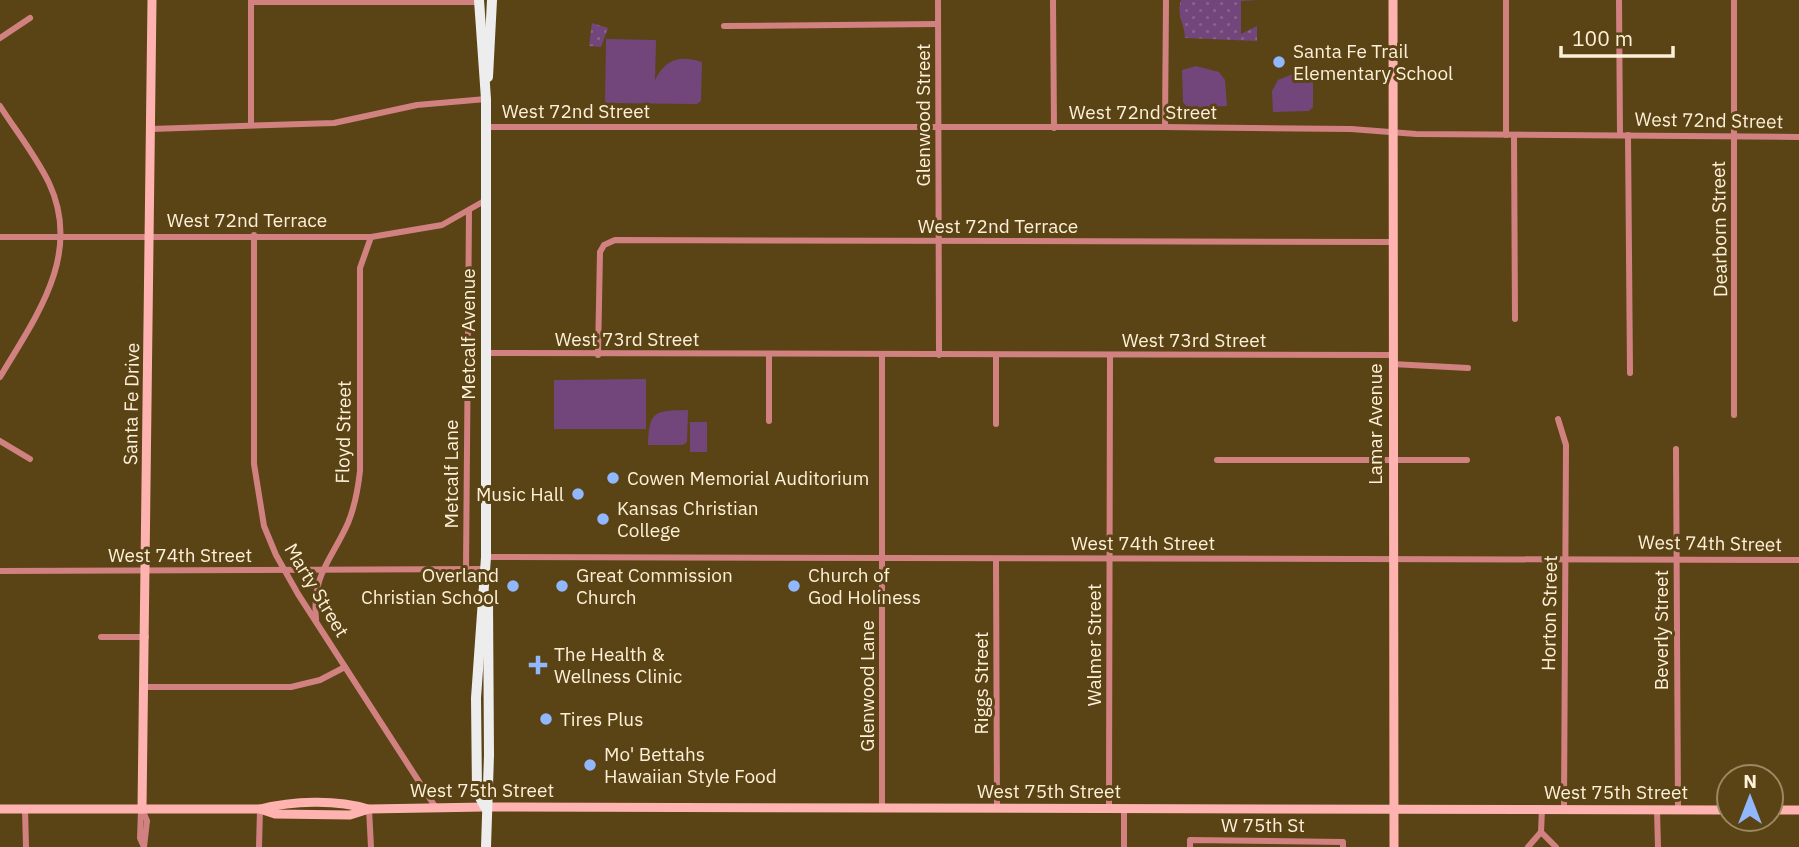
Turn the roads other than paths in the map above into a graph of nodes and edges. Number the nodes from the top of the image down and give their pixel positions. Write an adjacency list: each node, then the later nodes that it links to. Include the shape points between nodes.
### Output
1 (152, 0): 23 (main road, Santa Fe Drive)
2 (492, 0): 16 (main road, Metcalf Avenue)
3 (938, 0): 13 (street, Glenwood Street)
4 (1053, 0): 22 (street)
5 (1166, 0): 20 (street)
6 (1393, 0): 24 (main road, Lamar Avenue)
7 (1506, 0): 25 (street)
8 (1619, 0): 27 (street)
9 (1734, 0): 28 (street, Dearborn Street)
10 (251, 1): 11 (street); 18 (street)
11 (479, 1): 16 (main road, Metcalf Avenue)
12 (30, 18): 15 (street)
13 (938, 24): 14 (street); 21 (street, Glenwood Street)
14 (724, 26)
15 (0, 38)
16 (486, 99): 18 (street, West 72nd Street, via 417,105 334,123); 19 (main road, Metcalf Avenue)
17 (0, 106): 35 (street, via 50,185)
18 (251, 125): 23 (street, West 72nd Street)
19 (486, 127): 21 (street, West 72nd Street); 30 (main road, Metcalf Avenue)
20 (1165, 127): 22 (street, West 72nd Street); 24 (street, West 72nd Street)
21 (939, 128): 22 (street, West 72nd Street); 37 (street, Glenwood Street)
22 (1054, 128)
23 (152, 129): 33 (main road, Santa Fe Drive)
24 (1393, 133): 25 (street, West 72nd Street); 38 (main road, Lamar Avenue)
25 (1506, 135): 26 (street, West 72nd Street)
26 (1514, 135): 27 (street, West 72nd Street); 39 (street)
27 (1624, 135): 28 (street, West 72nd Street); 49 (street)
28 (1734, 137): 29 (street, West 72nd Street); 51 (street, Dearborn Street)
29 (1799, 137)
30 (486, 200): 31 (street, West 72nd Terrace); 40 (main road, Metcalf Avenue)
31 (469, 211): 36 (street, West 72nd Terrace, via 427,230); 70 (street, Metcalf Lane)
32 (254, 235): 33 (street, West 72nd Terrace); 36 (street, West 72nd Terrace); 72 (street, Marty Street, via 255,480 264,526)
33 (149, 236): 35 (street, West 72nd Terrace); 74 (main road, Santa Fe Drive)
34 (0, 237): 35 (street, West 72nd Terrace)
35 (61, 237): 50 (street, via 48,294)
36 (371, 237): 69 (street, Floyd Street, via 360,268 357,493 348,523)
37 (939, 241): 38 (street, West 72nd Terrace); 41 (street, West 72nd Terrace, via 615,240 604,245 600,258); 44 (street, Glenwood Street)
38 (1393, 242): 47 (main road, Lamar Avenue)
39 (1515, 319)
40 (486, 354): 41 (street, West 73rd Street); 61 (main road, Metcalf Avenue)
41 (598, 355): 42 (street, West 73rd Street)
42 (769, 355): 43 (street, West 73rd Street); 53 (street)
43 (883, 355): 44 (street, West 73rd Street); 62 (street, Glenwood Lane)
44 (939, 355): 45 (street, West 73rd Street)
45 (996, 355): 46 (street, West 73rd Street); 54 (street)
46 (1110, 355): 47 (street, West 73rd Street); 67 (street, Walmer Street)
47 (1392, 360): 48 (street, West 73rd Street); 59 (main road, Lamar Avenue)
48 (1468, 368)
49 (1630, 373)
50 (0, 377)
51 (1734, 415)
52 (1558, 419): 64 (street, Horton Street, via 1566,445)
53 (769, 421)
54 (996, 424)
55 (0, 441): 57 (street)
56 (1676, 449): 65 (street, Beverly Street)
57 (30, 459)
58 (1217, 460): 59 (street)
59 (1393, 460): 60 (street); 63 (main road, Lamar Avenue)
60 (1467, 460)
61 (486, 557): 62 (street, West 74th Street); 71 (main road, Metcalf Avenue)
62 (882, 558): 66 (street, West 74th Street); 81 (street, Glenwood Lane)
63 (1393, 558): 64 (street, West 74th Street); 67 (street, West 74th Street); 93 (main road, Lamar Avenue)
64 (1565, 558): 65 (street, West 74th Street); 92 (street, Horton Street)
65 (1677, 558): 68 (street, West 74th Street); 95 (street, Beverly Street)
66 (996, 559): 67 (street, West 74th Street); 83 (street, Riggs Street)
67 (1108, 559): 84 (street, Walmer Street)
68 (1799, 559)
69 (323, 569): 70 (street, West 74th Street); 72 (street, West 74th Street); 75 (street, Floyd Street, via 315,590)
70 (466, 569): 71 (street, West 74th Street)
71 (486, 569): 80 (main road, Metcalf Avenue, via 490,714)
72 (284, 570): 74 (street, West 74th Street); 75 (street, Marty Street)
73 (0, 571): 74 (street, West 74th Street)
74 (147, 571): 77 (main road, Santa Fe Drive)
75 (316, 621): 78 (street, Marty Street)
76 (101, 637): 77 (street)
77 (146, 638): 79 (main road, Santa Fe Drive)
78 (345, 667): 79 (street, via 320,680 291,687); 82 (street, Marty Street)
79 (146, 687): 88 (main road, Santa Fe Drive)
80 (485, 807): 81 (main road, West 75th Street); 82 (main road, West 75th Street); 103 (main road, Metcalf Avenue)
81 (883, 807): 83 (main road, West 75th Street)
82 (436, 808): 90 (main road, West 75th Street)
83 (997, 808): 84 (main road, West 75th Street)
84 (1109, 808): 85 (main road, West 75th Street)
85 (1125, 808): 93 (main road, West 75th Street); 104 (street)
86 (0, 809): 87 (main road, West 75th Street)
87 (25, 809): 88 (main road, West 75th Street); 99 (street)
88 (142, 809): 89 (main road, West 75th Street); 100 (street, Santa Fe Drive, via 140,838)
89 (260, 809): 90 (main road, West 75th Street, via 275,814 350,815); 101 (street)
90 (369, 809): 102 (street)
91 (1542, 809): 92 (main road, West 75th Street); 93 (main road, West 75th Street); 97 (street)
92 (1564, 809): 94 (main road, West 75th Street)
93 (1394, 810): 106 (main road, Lamar Avenue)
94 (1657, 810): 95 (main road, West 75th Street); 109 (street)
95 (1678, 810): 96 (main road, West 75th Street)
96 (1715, 810)
97 (1541, 832): 107 (street); 108 (street)
98 (1343, 844): 105 (street, W 75th St, via 1190,840)
99 (26, 847)
100 (144, 847)
101 (259, 847)
102 (370, 847)
103 (486, 847)
104 (1125, 847)
105 (1190, 847)
106 (1394, 847)
107 (1528, 847)
108 (1556, 847)
109 (1658, 847)

